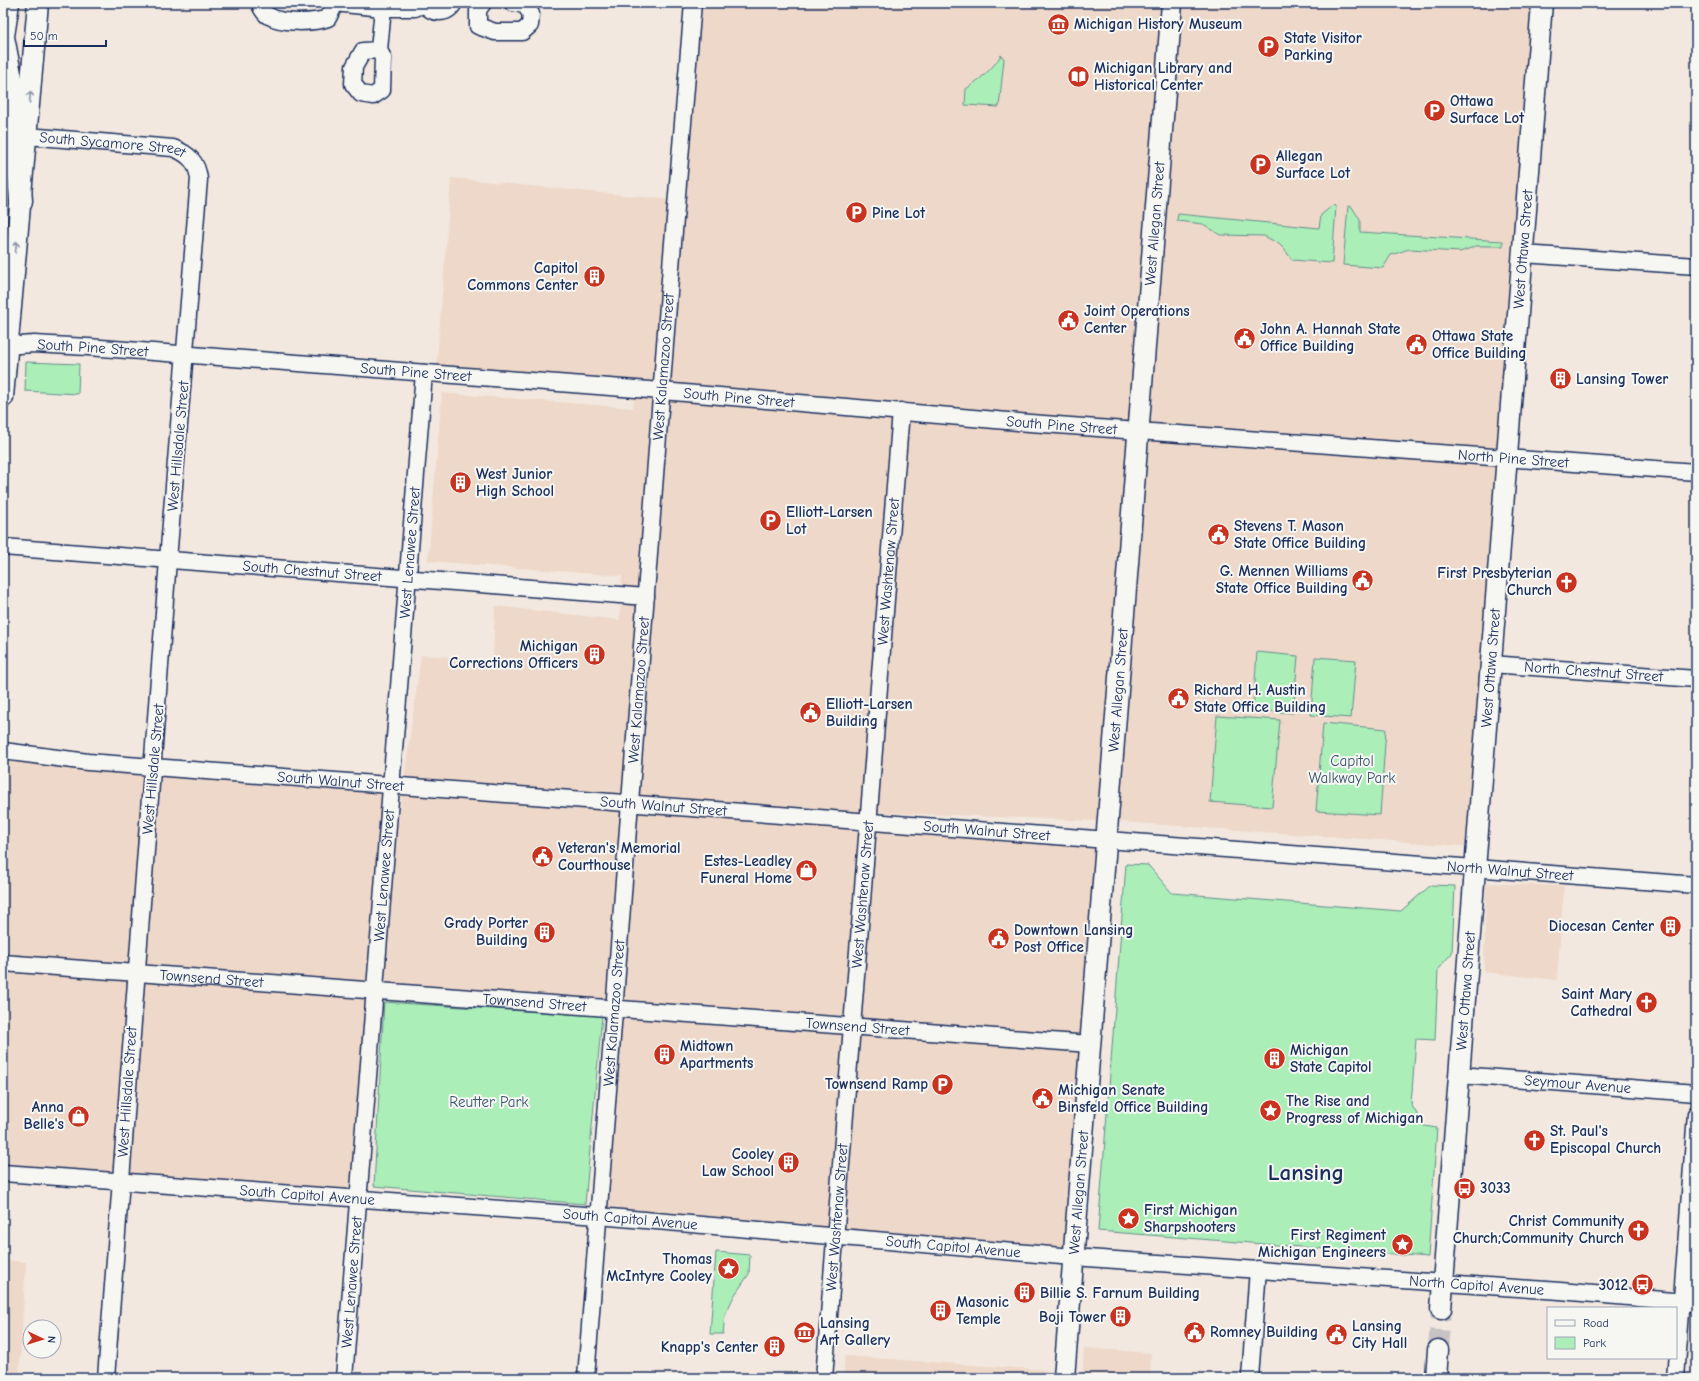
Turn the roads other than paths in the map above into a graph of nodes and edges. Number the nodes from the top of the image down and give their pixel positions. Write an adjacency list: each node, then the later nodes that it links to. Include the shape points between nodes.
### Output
1 (8, 3): 13 (highway)
2 (38, 3): 15 (main road, one-way to 2)
3 (261, 3): 10 (street, via 268,16 282,21 319,22 328,18)
4 (425, 3): 5 (street, via 428,8 437,12 448,10); 12 (street, via 415,8)
5 (455, 3): 11 (street, via 469,9)
6 (513, 3): 11 (street, via 525,5 531,14 530,25 522,32 495,32 478,26)
7 (693, 3): 23 (street, West Kalamazoo Street)
8 (1172, 3): 26 (main road, West Allegan Street)
9 (1542, 3): 18 (main road, West Ottawa Street)
10 (334, 4): 12 (street)
11 (480, 7)
12 (382, 8): 14 (street)
13 (3, 36): 17 (highway, via 15,116)
14 (379, 50)
15 (27, 136): 16 (street, South Sycamore Street, via 173,148 189,156); 17 (main road)
16 (194, 162): 21 (street, West Hillsdale Street, via 200,179)
17 (21, 201): 20 (main road, one-way to 17)
18 (1523, 254): 19 (street); 28 (main road, West Ottawa Street)
19 (1696, 266)
20 (5, 346): 21 (street, South Pine Street, via 34,344); 24 (main road)
21 (186, 355): 22 (street, South Pine Street); 31 (street, West Hillsdale Street)
22 (424, 374): 23 (street, South Pine Street); 32 (street, West Lenawee Street)
23 (662, 391): 25 (street, South Pine Street); 33 (street, West Kalamazoo Street)
24 (3, 397)
25 (901, 411): 26 (street, South Pine Street); 40 (street, West Washtenaw Street)
26 (1138, 430): 27 (street, South Pine Street); 41 (main road, West Allegan Street)
27 (1331, 444): 28 (street, North Pine Street)
28 (1507, 458): 29 (street, North Pine Street); 34 (main road, West Ottawa Street)
29 (1696, 472)
30 (3, 547): 31 (street, South Chestnut Street)
31 (168, 560): 32 (street, South Chestnut Street); 37 (street, West Hillsdale Street)
32 (408, 579): 33 (street, South Chestnut Street); 38 (street, West Lenawee Street)
33 (646, 597): 39 (street, West Kalamazoo Street)
34 (1491, 664): 35 (street, North Chestnut Street); 43 (main road, West Ottawa Street)
35 (1696, 679)
36 (3, 751): 37 (street, South Walnut Street)
37 (153, 767): 38 (street, South Walnut Street); 46 (street, West Hillsdale Street)
38 (392, 785): 39 (street, South Walnut Street); 47 (street, West Lenawee Street)
39 (629, 802): 40 (street, South Walnut Street); 48 (street, West Kalamazoo Street)
40 (869, 821): 41 (street, South Walnut Street); 49 (street, West Washtenaw Street)
41 (1106, 839): 42 (street, South Walnut Street); 50 (main road, West Allegan Street)
42 (1324, 856): 43 (street, North Walnut Street)
43 (1475, 868): 44 (street, North Walnut Street); 51 (main road, West Ottawa Street)
44 (1696, 885)
45 (3, 963): 46 (street, Townsend Street)
46 (136, 973): 47 (street, Townsend Street); 55 (street, West Hillsdale Street)
47 (376, 991): 48 (street, Townsend Street); 56 (street, West Lenawee Street)
48 (614, 1008): 49 (street, Townsend Street); 57 (street, West Kalamazoo Street)
49 (852, 1027): 50 (street, Townsend Street); 58 (street, West Washtenaw Street)
50 (1090, 1044): 59 (main road, West Allegan Street)
51 (1459, 1075): 52 (street, Seymour Avenue); 61 (main road, West Ottawa Street)
52 (1696, 1093)
53 (1696, 1114): 62 (street)
54 (3, 1173): 55 (street, South Capitol Avenue)
55 (120, 1182): 56 (street, South Capitol Avenue); 65 (street, West Hillsdale Street)
56 (359, 1199): 57 (street, South Capitol Avenue); 66 (street, West Lenawee Street)
57 (598, 1216): 58 (street, South Capitol Avenue); 67 (street, West Kalamazoo Street)
58 (836, 1236): 59 (street, South Capitol Avenue); 68 (street, West Washtenaw Street)
59 (1073, 1257): 60 (street, South Capitol Avenue); 69 (main road, West Allegan Street)
60 (1258, 1269): 61 (street, North Capitol Avenue); 70 (street)
61 (1443, 1283): 62 (street, North Capitol Avenue); 63 (main road, West Ottawa Street)
62 (1689, 1302): 72 (street)
63 (1441, 1309)
64 (1438, 1350): 71 (main road)
65 (106, 1378)
66 (344, 1378)
67 (586, 1378)
68 (824, 1378)
69 (1064, 1378)
70 (1250, 1378)
71 (1436, 1378)
72 (1676, 1378)

